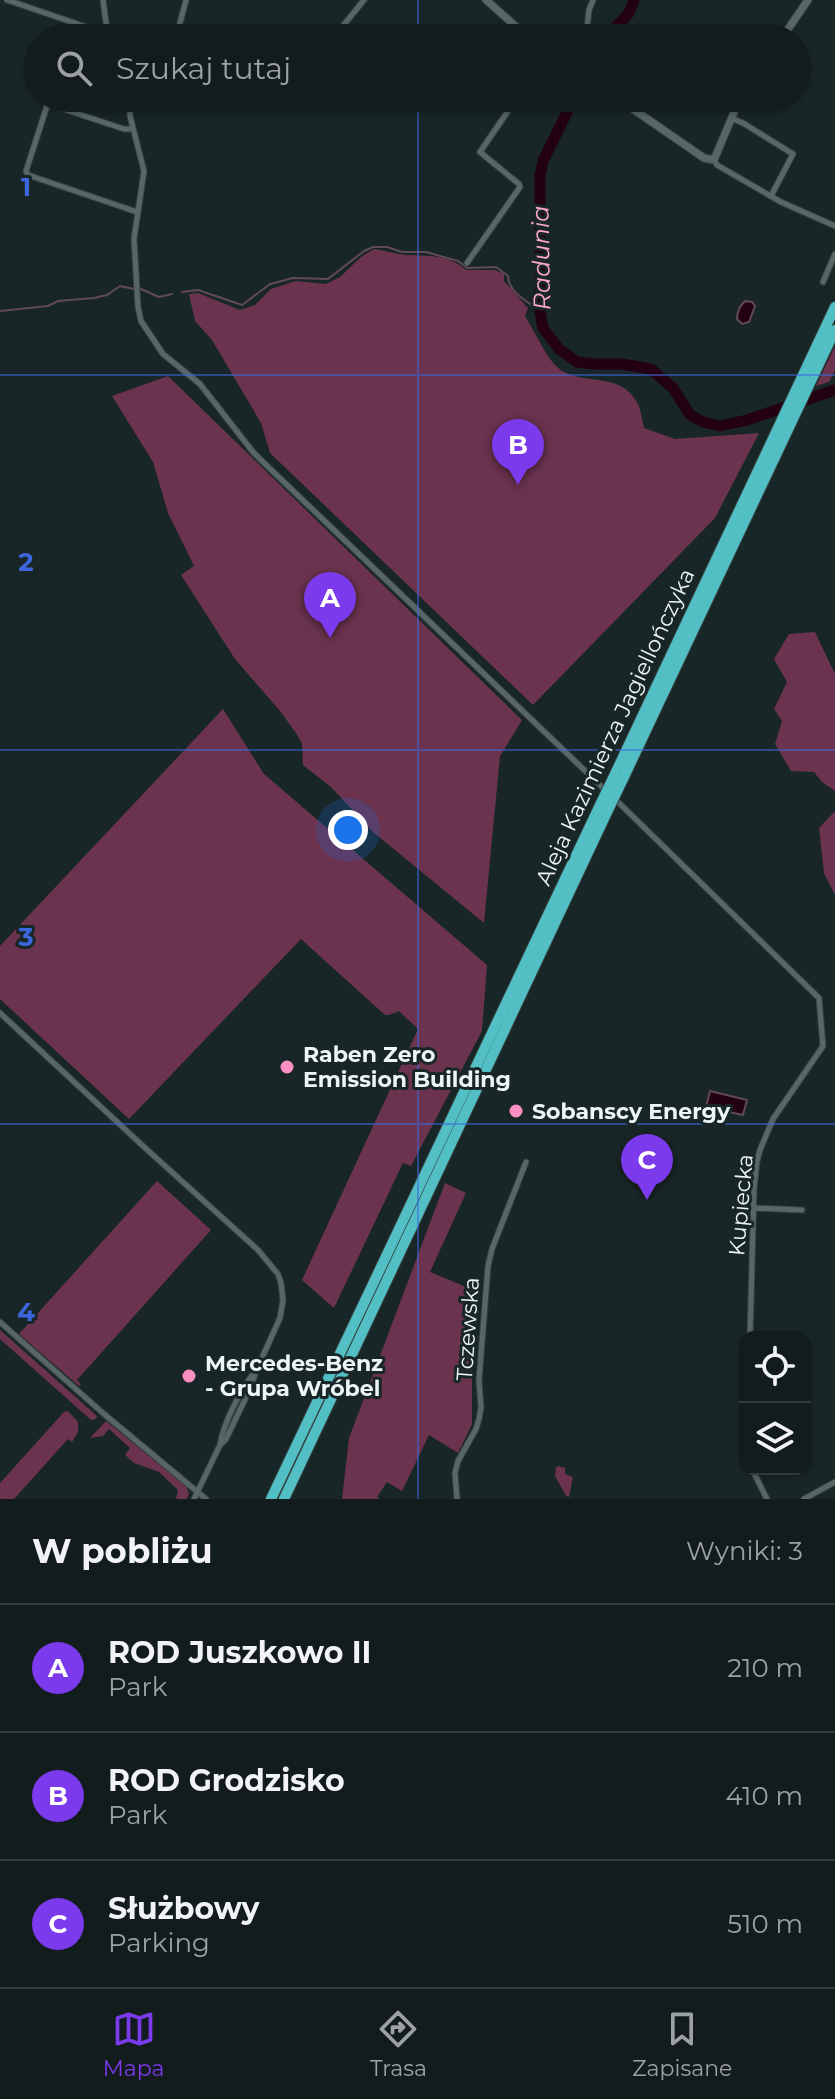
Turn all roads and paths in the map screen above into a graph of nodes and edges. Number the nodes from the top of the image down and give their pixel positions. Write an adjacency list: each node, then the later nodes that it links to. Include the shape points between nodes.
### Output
1 (7, 0): 8 (street)
2 (103, 0): 9 (street)
3 (186, 0): 10 (street)
4 (364, 0): 11 (street)
5 (486, 0): 12 (street)
6 (593, 0): 13 (street)
7 (808, 0): 14 (street)
8 (75, 24)
9 (106, 24)
10 (180, 24)
11 (344, 24)
12 (513, 24)
13 (588, 24)
14 (792, 24)
15 (45, 112): 25 (street, via 28,175)
16 (72, 112): 22 (street)
17 (130, 112): 22 (street)
18 (507, 112): 28 (street, via 480,152 520,187)
19 (637, 112): 23 (street)
20 (734, 112): 21 (street)
21 (731, 118): 23 (street); 24 (street, via 793,154)
22 (133, 129): 25 (street, via 144,166)
23 (714, 160): 24 (street)
24 (771, 196): 26 (street)
25 (138, 212): 34 (street, via 134,239 139,314 163,354 200,384 262,461)
26 (835, 226)
27 (835, 254): 29 (street)
28 (467, 263)
29 (823, 282)
30 (835, 307): 32 (highway, Aleja Kazimierza Jagiellończyka)
31 (835, 330): 32 (highway, Aleja Kazimierza Jagiellończyka)
32 (803, 385): 33 (highway, Aleja Kazimierza Jagiellończyka, via 779,424); 33 (highway, Aleja Kazimierza Jagiellończyka, via 792,420)
33 (619, 776): 38 (highway, Aleja Kazimierza Jagiellończyka, bridge)
34 (602, 787)
35 (619, 803): 39 (street, Kupiecka, via 819,998 823,1046 767,1131 757,1161)
36 (0, 1013): 45 (street, via 278,1274 280,1318)
37 (526, 1162): 50 (street, Tczewska, via 488,1266 481,1408 458,1461)
38 (435, 1166): 48 (highway); 49 (highway)
39 (753, 1208): 40 (street); 42 (street, Kupiecka)
40 (802, 1210)
41 (0, 1322): 45 (street)
42 (750, 1331)
43 (755, 1475): 51 (street)
44 (835, 1482): 52 (street)
45 (198, 1492): 46 (street); 47 (street)
46 (194, 1499)
47 (206, 1499)
48 (271, 1499)
49 (284, 1499)
50 (457, 1499)
51 (767, 1499)
52 (804, 1499)

